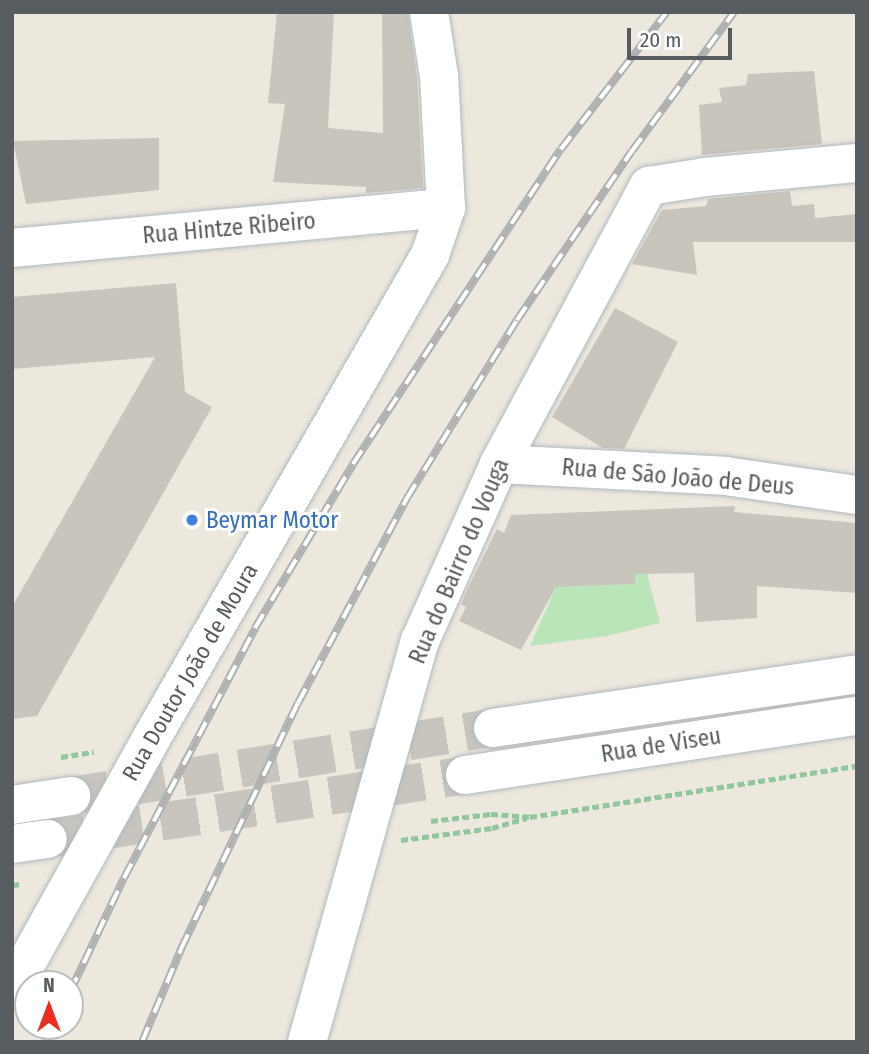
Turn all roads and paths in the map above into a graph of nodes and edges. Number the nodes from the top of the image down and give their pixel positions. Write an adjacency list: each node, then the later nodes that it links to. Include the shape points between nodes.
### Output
1 (429, 12): 3 (street, via 439,76)
2 (857, 163): 5 (street, Rua do Bairro do Vouga, via 649,186)
3 (446, 208): 4 (street, Rua Hintze Ribeiro); 21 (street, Rua Doutor João de Moura, via 430,255 150,739)
4 (12, 248)
5 (499, 464): 6 (street, Rua de São João de Deus, via 725,476); 18 (street, Rua do Bairro do Vouga, via 420,641)
6 (857, 495)
7 (857, 674): 9 (street, Rua de Viseu)
8 (857, 716): 13 (street, Rua de Viseu)
9 (493, 728)
10 (94, 752): 11 (path)
11 (56, 758)
12 (857, 765): 16 (path)
13 (465, 775)
14 (71, 796): 15 (street)
15 (12, 805)
16 (530, 817): 17 (path, via 491,814); 18 (path, via 492,828)
17 (431, 821)
18 (362, 845): 22 (street, Rua do Bairro do Vouga)
19 (22, 884): 20 (path)
20 (12, 885)
21 (12, 989)
22 (307, 1042)

